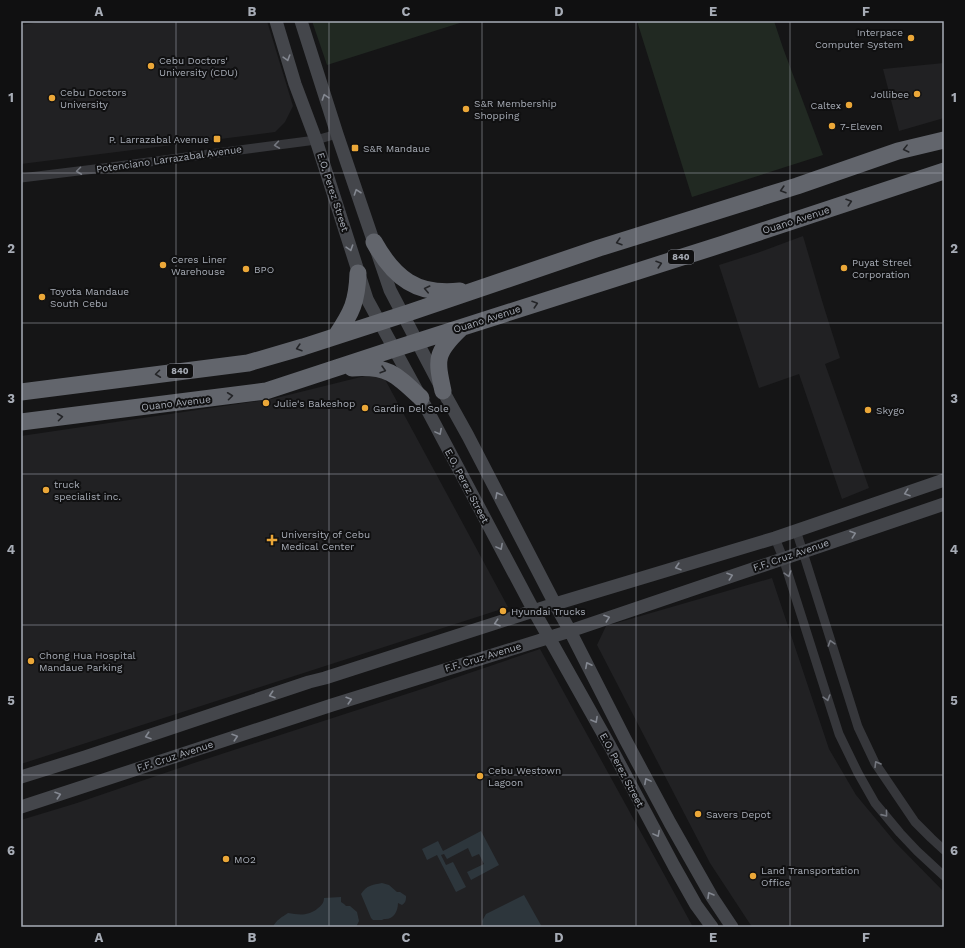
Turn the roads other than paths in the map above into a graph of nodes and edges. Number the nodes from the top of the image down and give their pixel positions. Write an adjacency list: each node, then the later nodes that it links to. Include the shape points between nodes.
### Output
1 (276, 21): 4 (main road, E.O. Perez Street, one-way to 4, via 295,84)
2 (301, 21): 3 (main road, E.O. Perez Street, one-way to 2)
3 (337, 134): 4 (street, Potenciano Larrazabal Avenue); 8 (main road, E.O. Perez Street, one-way to 3)
4 (316, 140): 7 (street, Potenciano Larrazabal Avenue, one-way to 7); 9 (main road, E.O. Perez Street, one-way to 9)
5 (944, 140): 10 (highway, 840, one-way to 10, via 898,151)
6 (944, 171): 13 (highway, Ouano Avenue / 840, one-way to 6)
7 (21, 178)
8 (374, 242): 10 (highway, one-way to 8, via 446,292 418,286 405,280 392,269); 11 (main road, E.O. Perez Street, via 390,290)
9 (358, 273): 12 (main road, E.O. Perez Street); 14 (highway, via 357,294 353,307)
10 (480, 288): 11 (highway, 840)
11 (403, 314): 12 (highway, 840); 15 (main road, E.O. Perez Street)
12 (379, 322): 14 (highway, 840); 16 (main road, E.O. Perez Street)
13 (462, 327): 15 (highway, Ouano Avenue / 840); 18 (highway, via 439,354 438,365)
14 (336, 336): 19 (highway, 840, one-way to 19, via 248,363)
15 (418, 341): 16 (highway, Ouano Avenue / 840); 18 (main road, E.O. Perez Street)
16 (394, 349): 17 (highway, Ouano Avenue / 840); 20 (main road, E.O. Perez Street)
17 (330, 370): 20 (highway, one-way to 20, via 363,367 381,369 393,373); 21 (highway, Ouano Avenue / 840, one-way to 17, via 266,391)
18 (443, 391): 28 (main road, E.O. Perez Street, one-way to 18)
19 (21, 392)
20 (421, 398): 29 (main road, E.O. Perez Street, one-way to 29)
21 (21, 422)
22 (944, 480): 24 (main road, one-way to 24)
23 (944, 504): 26 (main road, F.F. Cruz Avenue, one-way to 23)
24 (796, 530): 25 (main road); 26 (street)
25 (775, 538): 27 (street); 28 (main road, one-way to 28)
26 (803, 551): 27 (main road, F.F. Cruz Avenue); 34 (street, one-way to 26, via 916,822 898,797 876,763 858,727)
27 (783, 558): 30 (main road, F.F. Cruz Avenue, one-way to 27); 37 (street, one-way to 37, via 838,734 875,803 916,851)
28 (555, 604): 29 (main road); 30 (main road, E.O. Perez Street)
29 (534, 611): 31 (main road, E.O. Perez Street); 32 (main road, one-way to 32)
30 (570, 631): 31 (main road, F.F. Cruz Avenue); 35 (main road, E.O. Perez Street, one-way to 30, via 625,739)
31 (549, 637): 33 (main road, F.F. Cruz Avenue, one-way to 31); 36 (main road, E.O. Perez Street, one-way to 36)
32 (21, 777)
33 (21, 807)
34 (944, 850)
35 (690, 857): 36 (main road); 39 (main road, E.O. Perez Street, one-way to 35)
36 (674, 866): 38 (main road, E.O. Perez Street)
37 (944, 876)
38 (712, 927)
39 (732, 927)

